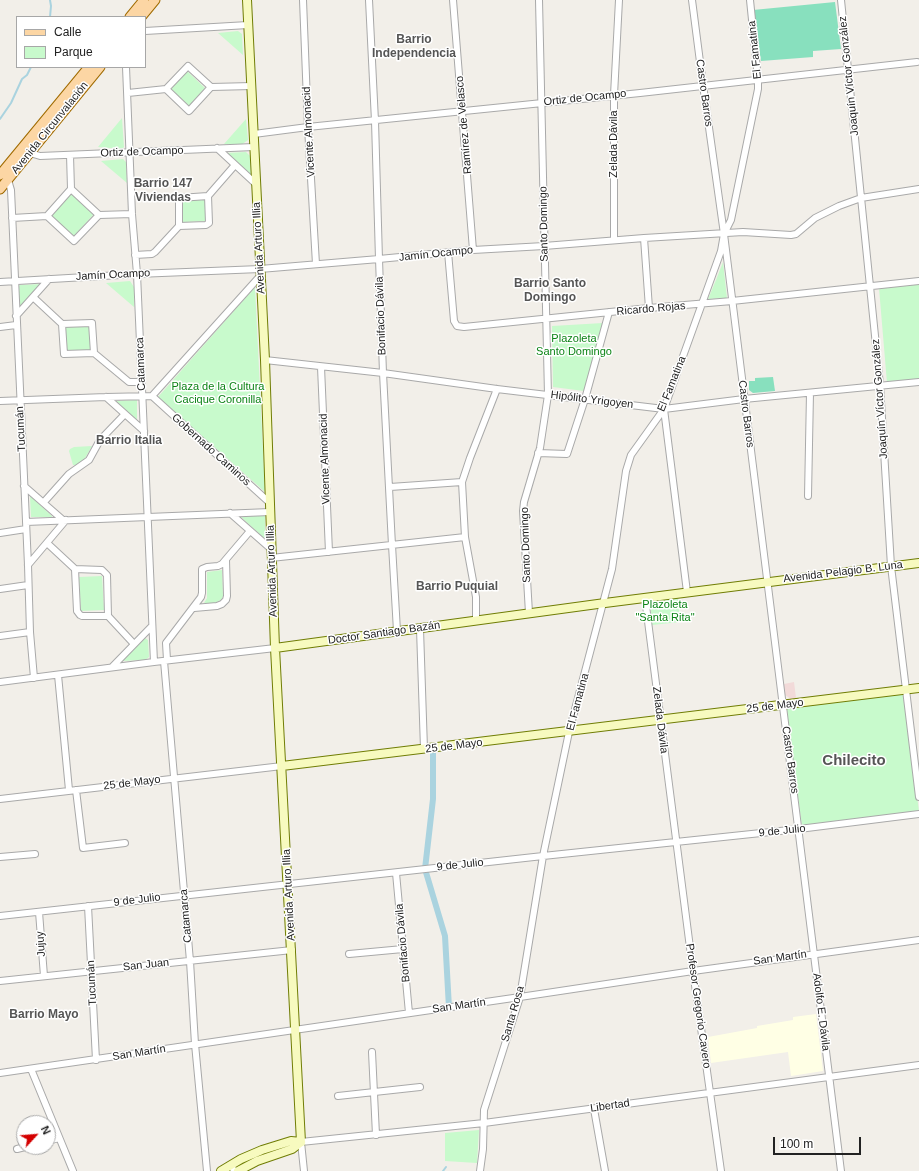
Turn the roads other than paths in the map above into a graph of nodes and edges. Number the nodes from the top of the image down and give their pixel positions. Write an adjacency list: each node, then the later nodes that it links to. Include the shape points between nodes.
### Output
1 (144, 0): 12 (main road)
2 (155, 0): 13 (main road)
3 (247, 0): 14 (main road, Avenida Arturo Illia)
4 (303, 0): 31 (street, Vicente Almonacid)
5 (369, 0): 30 (street, Bonifacio Dávila)
6 (453, 0): 29 (street, Ramírez de Velasco)
7 (539, 0): 28 (street, Santo Domingo)
8 (619, 0): 27 (street, Zelada Dávila)
9 (692, 0): 22 (street, Castro Barros)
10 (750, 0): 21 (street, El Famatina)
11 (841, 0): 20 (street, Joaquín Víctor González)
12 (131, 16)
13 (142, 16)
14 (248, 25): 15 (street); 23 (main road, Avenida Arturo Illia)
15 (146, 31)
16 (917, 62): 20 (street, Ortiz de Ocampo)
17 (88, 68): 39 (main road, Avenida Circunvalación)
18 (99, 68): 36 (main road, Avenida Circunvalación)
19 (126, 68): 26 (street, Catamarca)
20 (848, 69): 21 (street, Ortiz de Ocampo); 45 (street, Joaquín Víctor González)
21 (758, 79): 22 (street, Ortiz de Ocampo); 51 (street, El Famatina, via 731,220)
22 (703, 85): 27 (street, Ortiz de Ocampo); 51 (street, Castro Barros)
23 (252, 86): 24 (street); 32 (main road, Avenida Arturo Illia)
24 (211, 87): 25 (street, via 188,66); 25 (street, via 189,111)
25 (166, 90): 26 (street)
26 (128, 93): 35 (street, Catamarca)
27 (614, 95): 28 (street, Ortiz de Ocampo); 53 (street, Zelada Dávila)
28 (542, 103): 29 (street, Ortiz de Ocampo); 54 (street, Santo Domingo)
29 (463, 112): 30 (street, Ortiz de Ocampo); 55 (street, Ramírez de Velasco)
30 (375, 121): 31 (street, Ortiz de Ocampo); 58 (street, Bonifacio Dávila)
31 (308, 127): 32 (street, Ortiz de Ocampo); 59 (street, Vicente Almonacid)
32 (254, 134): 33 (main road, Avenida Arturo Illia)
33 (254, 147): 34 (street, Ortiz de Ocampo); 40 (main road, Avenida Arturo Illia)
34 (217, 148): 35 (street, Ortiz de Ocampo); 38 (street)
35 (130, 152): 37 (street, Ortiz de Ocampo); 46 (street, Catamarca)
36 (30, 153): 37 (street, Ortiz de Ocampo, via 40,156); 39 (main road, Avenida Circunvalación)
37 (70, 154): 42 (street)
38 (235, 165): 40 (street); 44 (street)
39 (4, 177): 41 (main road, Avenida Circunvalación); 49 (street, Tucumán, via 11,190)
40 (256, 184): 60 (main road, Avenida Arturo Illia)
41 (0, 189)
42 (71, 189): 47 (street); 48 (street)
43 (919, 189): 45 (street, Jamín Ocampo)
44 (208, 196): 50 (street, via 179,198); 50 (street, via 209,223)
45 (861, 198): 51 (street, Jamín Ocampo, via 826,211 796,234); 66 (street, Joaquín Víctor González)
46 (132, 214): 47 (street); 57 (street, Catamarca)
47 (99, 215): 48 (street, via 74,241)
48 (47, 216): 49 (street)
49 (12, 218): 63 (street, Tucumán)
50 (179, 226): 57 (street, via 152,254)
51 (724, 234): 52 (street, Jamín Ocampo); 68 (street, Castro Barros); 69 (street, El Famatina, via 721,251)
52 (644, 238): 53 (street, Jamín Ocampo); 70 (street)
53 (614, 240): 54 (street, Jamín Ocampo)
54 (544, 246): 55 (street, Jamín Ocampo); 73 (street, Santo Domingo)
55 (474, 250): 56 (street, Jamín Ocampo)
56 (448, 252): 58 (street, Jamín Ocampo); 73 (street, Ricardo Rojas, via 452,306 457,326)
57 (135, 255): 61 (street, Catamarca)
58 (379, 259): 59 (street, Jamín Ocampo); 80 (street, Bonifacio Dávila)
59 (316, 264): 60 (street, Jamín Ocampo)
60 (260, 272): 61 (street, Jamín Ocampo); 78 (main road, Avenida Arturo Illia); 87 (street)
61 (137, 274): 62 (street, Jamín Ocampo); 81 (street, Catamarca)
62 (49, 279): 63 (street, Jamín Ocampo); 67 (street)
63 (15, 281): 65 (street, Jamín Ocampo); 72 (street, Tucumán)
64 (919, 281): 66 (street, Ricardo Rojas)
65 (0, 282)
66 (870, 286): 68 (street, Ricardo Rojas); 83 (street, Joaquín Víctor González)
67 (33, 297): 72 (street); 74 (street)
68 (732, 301): 69 (street, Ricardo Rojas); 91 (street, Castro Barros)
69 (701, 304): 70 (street, Ricardo Rojas); 94 (street, El Famatina)
70 (649, 308): 71 (street, Ricardo Rojas)
71 (609, 312): 73 (street, Ricardo Rojas); 90 (street)
72 (16, 316): 75 (street, Tucumán)
73 (546, 319): 86 (street, Santo Domingo)
74 (62, 324): 77 (street, via 64,354); 77 (street, via 92,322)
75 (16, 325): 76 (street); 92 (street, Tucumán)
76 (0, 327)
77 (94, 353): 81 (street, via 129,382)
78 (265, 360): 79 (street, Hipólito Yrigoyen); 103 (main road, Avenida Arturo Illia)
79 (321, 367): 80 (street, Hipólito Yrigoyen); 115 (street, Vicente Almonacid)
80 (384, 373): 84 (street, Hipólito Yrigoyen); 100 (street, Bonifacio Dávila)
81 (142, 382): 89 (street, Catamarca)
82 (919, 382): 83 (street, Hipólito Yrigoyen)
83 (880, 386): 85 (street, Hipólito Yrigoyen); 120 (street, Joaquín Víctor González)
84 (497, 389): 86 (street, Hipólito Yrigoyen); 98 (street)
85 (810, 393): 91 (street, Hipólito Yrigoyen); 101 (street)
86 (548, 395): 90 (street, Hipólito Yrigoyen); 97 (street, Santo Domingo)
87 (152, 396): 89 (street); 103 (street, Gobernado Caminos)
88 (106, 397): 89 (street); 92 (street); 95 (street)
89 (142, 397): 96 (street, Catamarca)
90 (585, 399): 94 (street, Hipólito Yrigoyen); 97 (street, via 567,454)
91 (744, 399): 94 (street, Hipólito Yrigoyen); 122 (street, Castro Barros)
92 (20, 400): 93 (street); 99 (street, Tucumán)
93 (0, 401)
94 (664, 409): 125 (street); 127 (street, El Famatina, via 631,456 626,471)
95 (125, 414): 96 (street); 102 (street, via 100,440 89,460 69,474)
96 (144, 431): 105 (street, Catamarca)
97 (538, 453): 129 (street, Santo Domingo, via 523,511)
98 (462, 482): 100 (street); 111 (street)
99 (24, 486): 102 (street); 107 (street, Tucumán)
100 (390, 487): 113 (street, Bonifacio Dávila)
101 (808, 496)
102 (44, 502): 106 (street)
103 (270, 507): 104 (street); 114 (main road, Avenida Arturo Illia)
104 (230, 513): 105 (street); 109 (street)
105 (147, 517): 106 (street); 132 (street, Catamarca)
106 (65, 520): 107 (street); 112 (street)
107 (26, 522): 108 (street, Tucumán)
108 (26, 529): 110 (street); 119 (street, Tucumán)
109 (250, 531): 114 (street); 117 (street)
110 (0, 533)
111 (465, 537): 113 (street); 131 (street, via 476,597)
112 (47, 543): 119 (street); 121 (street)
113 (392, 545): 115 (street); 134 (street, Bonifacio Dávila)
114 (271, 549): 116 (main road, Avenida Arturo Illia)
115 (329, 552): 116 (street)
116 (271, 558): 138 (main road, Avenida Arturo Illia)
117 (226, 560): 128 (street, Catamarca, via 220,566 202,570 202,593); 128 (street, via 226,600 216,606)
118 (919, 563): 120 (main road, Avenida Pelagio B. Luna)
119 (28, 565): 123 (street, Tucumán)
120 (891, 566): 122 (main road, Avenida Pelagio B. Luna); 146 (street, Joaquín Víctor González)
121 (75, 570): 130 (street, via 77,611 82,616); 130 (street, via 102,570 107,575)
122 (768, 581): 125 (main road, Doctor Santiago Bazán); 147 (street, Castro Barros)
123 (28, 585): 124 (street); 135 (street, Tucumán)
124 (0, 589)
125 (688, 592): 126 (main road, Doctor Santiago Bazán)
126 (645, 598): 127 (main road, Doctor Santiago Bazán); 148 (street, Zelada Dávila)
127 (605, 602): 129 (main road, Doctor Santiago Bazán); 149 (street, El Famatina)
128 (194, 608): 139 (street, Catamarca, via 166,643)
129 (529, 613): 131 (main road, Doctor Santiago Bazán)
130 (108, 616): 137 (street)
131 (476, 621): 133 (main road, Doctor Santiago Bazán)
132 (151, 627): 137 (street); 140 (street, Catamarca)
133 (420, 629): 134 (main road, Doctor Santiago Bazán); 150 (street)
134 (397, 631): 138 (main road, Doctor Santiago Bazán)
135 (30, 632): 136 (street); 143 (street, Tucumán)
136 (0, 636)
137 (134, 644): 141 (street)
138 (276, 648): 139 (street, Doctor Santiago Bazán); 151 (main road, Avenida Arturo Illia)
139 (165, 660): 140 (street, Doctor Santiago Bazán); 152 (street, Catamarca)
140 (154, 662): 141 (street, Doctor Santiago Bazán)
141 (112, 667): 142 (street, Doctor Santiago Bazán)
142 (58, 675): 143 (street, Doctor Santiago Bazán); 153 (street)
143 (34, 678): 144 (street, Doctor Santiago Bazán)
144 (0, 682)
145 (919, 688): 146 (main road, 25 de Mayo)
146 (907, 690): 147 (main road, 25 de Mayo); 155 (street, Joaquín Víctor González)
147 (782, 705): 148 (main road, 25 de Mayo); 158 (street, Castro Barros)
148 (660, 720): 149 (main road, 25 de Mayo); 159 (street, Zelada Dávila)
149 (569, 732): 150 (main road, 25 de Mayo); 162 (street, El Famatina)
150 (424, 749): 151 (main road, 25 de Mayo)
151 (282, 766): 152 (street, 25 de Mayo); 165 (main road, Avenida Arturo Illia)
152 (174, 778): 154 (street, 25 de Mayo); 166 (street, Catamarca)
153 (69, 790): 154 (street, 25 de Mayo); 156 (street, 25 de Mayo)
154 (76, 790): 160 (street, via 83,848)
155 (919, 797)
156 (0, 799)
157 (919, 814): 158 (street, 9 de Julio)
158 (799, 829): 159 (street, 9 de Julio); 174 (street, Adolfo E. Dávila)
159 (676, 842): 162 (street, 9 de Julio); 177 (street, Profesor Gregorio Cavero)
160 (125, 843)
161 (35, 854): 163 (street)
162 (543, 856): 164 (street, 9 de Julio); 180 (street, Santa Rosa)
163 (0, 857)
164 (396, 873): 165 (street, 9 de Julio); 171 (street, Bonifacio Dávila)
165 (288, 885): 166 (street, 9 de Julio); 172 (main road, Avenida Arturo Illia)
166 (184, 895): 167 (street, 9 de Julio); 175 (street, Catamarca)
167 (88, 906): 168 (street, 9 de Julio); 176 (street, Tucumán)
168 (39, 912): 169 (street, 9 de Julio); 178 (street, Jujuy)
169 (0, 916)
170 (919, 940): 174 (street, San Martín)
171 (403, 949): 173 (street); 181 (street, Bonifacio Dávila)
172 (292, 950): 175 (street, San Juan); 182 (main road, Avenida Arturo Illia)
173 (349, 954)
174 (814, 954): 177 (street, San Martín); 189 (street, Adolfo E. Dávila)
175 (190, 961): 176 (street, San Juan); 183 (street, Catamarca)
176 (91, 971): 178 (street, San Juan); 185 (street, Tucumán)
177 (693, 971): 180 (street, San Martín); 192 (street, Profesor Gregorio Cavero)
178 (44, 976): 179 (street, San Juan)
179 (0, 980)
180 (520, 997): 181 (street, San Martín); 195 (street, Santa Rosa, via 485,1106)
181 (409, 1013): 182 (street, San Martín)
182 (296, 1029): 183 (street, San Martín); 199 (main road, Avenida Arturo Illia)
183 (194, 1044): 185 (street, San Martín); 202 (street, Catamarca)
184 (372, 1052): 191 (street)
185 (96, 1060): 187 (street, San Martín)
186 (919, 1065): 189 (street, Libertad)
187 (31, 1069): 188 (street, San Martín); 197 (street)
188 (0, 1073)
189 (830, 1077): 192 (street, Libertad); 209 (street, Adolfo E. Dávila)
190 (420, 1087): 191 (street)
191 (374, 1092): 193 (street); 196 (street)
192 (709, 1093): 194 (street, Libertad); 208 (street, Profesor Gregorio Cavero)
193 (338, 1096)
194 (594, 1109): 195 (street, Libertad); 207 (street)
195 (484, 1123): 196 (street, Libertad); 206 (street, Santa Rosa)
196 (376, 1135): 199 (street, Libertad)
197 (59, 1138): 198 (street); 201 (street)
198 (56, 1139)
199 (301, 1142): 200 (main road, via 284,1142 252,1154); 204 (main road, via 292,1149 257,1161); 205 (street)
200 (232, 1168): 203 (main road)
201 (73, 1171)
202 (207, 1171)
203 (221, 1171)
204 (238, 1171)
205 (304, 1171)
206 (480, 1171)
207 (605, 1171)
208 (721, 1171)
209 (841, 1171)

